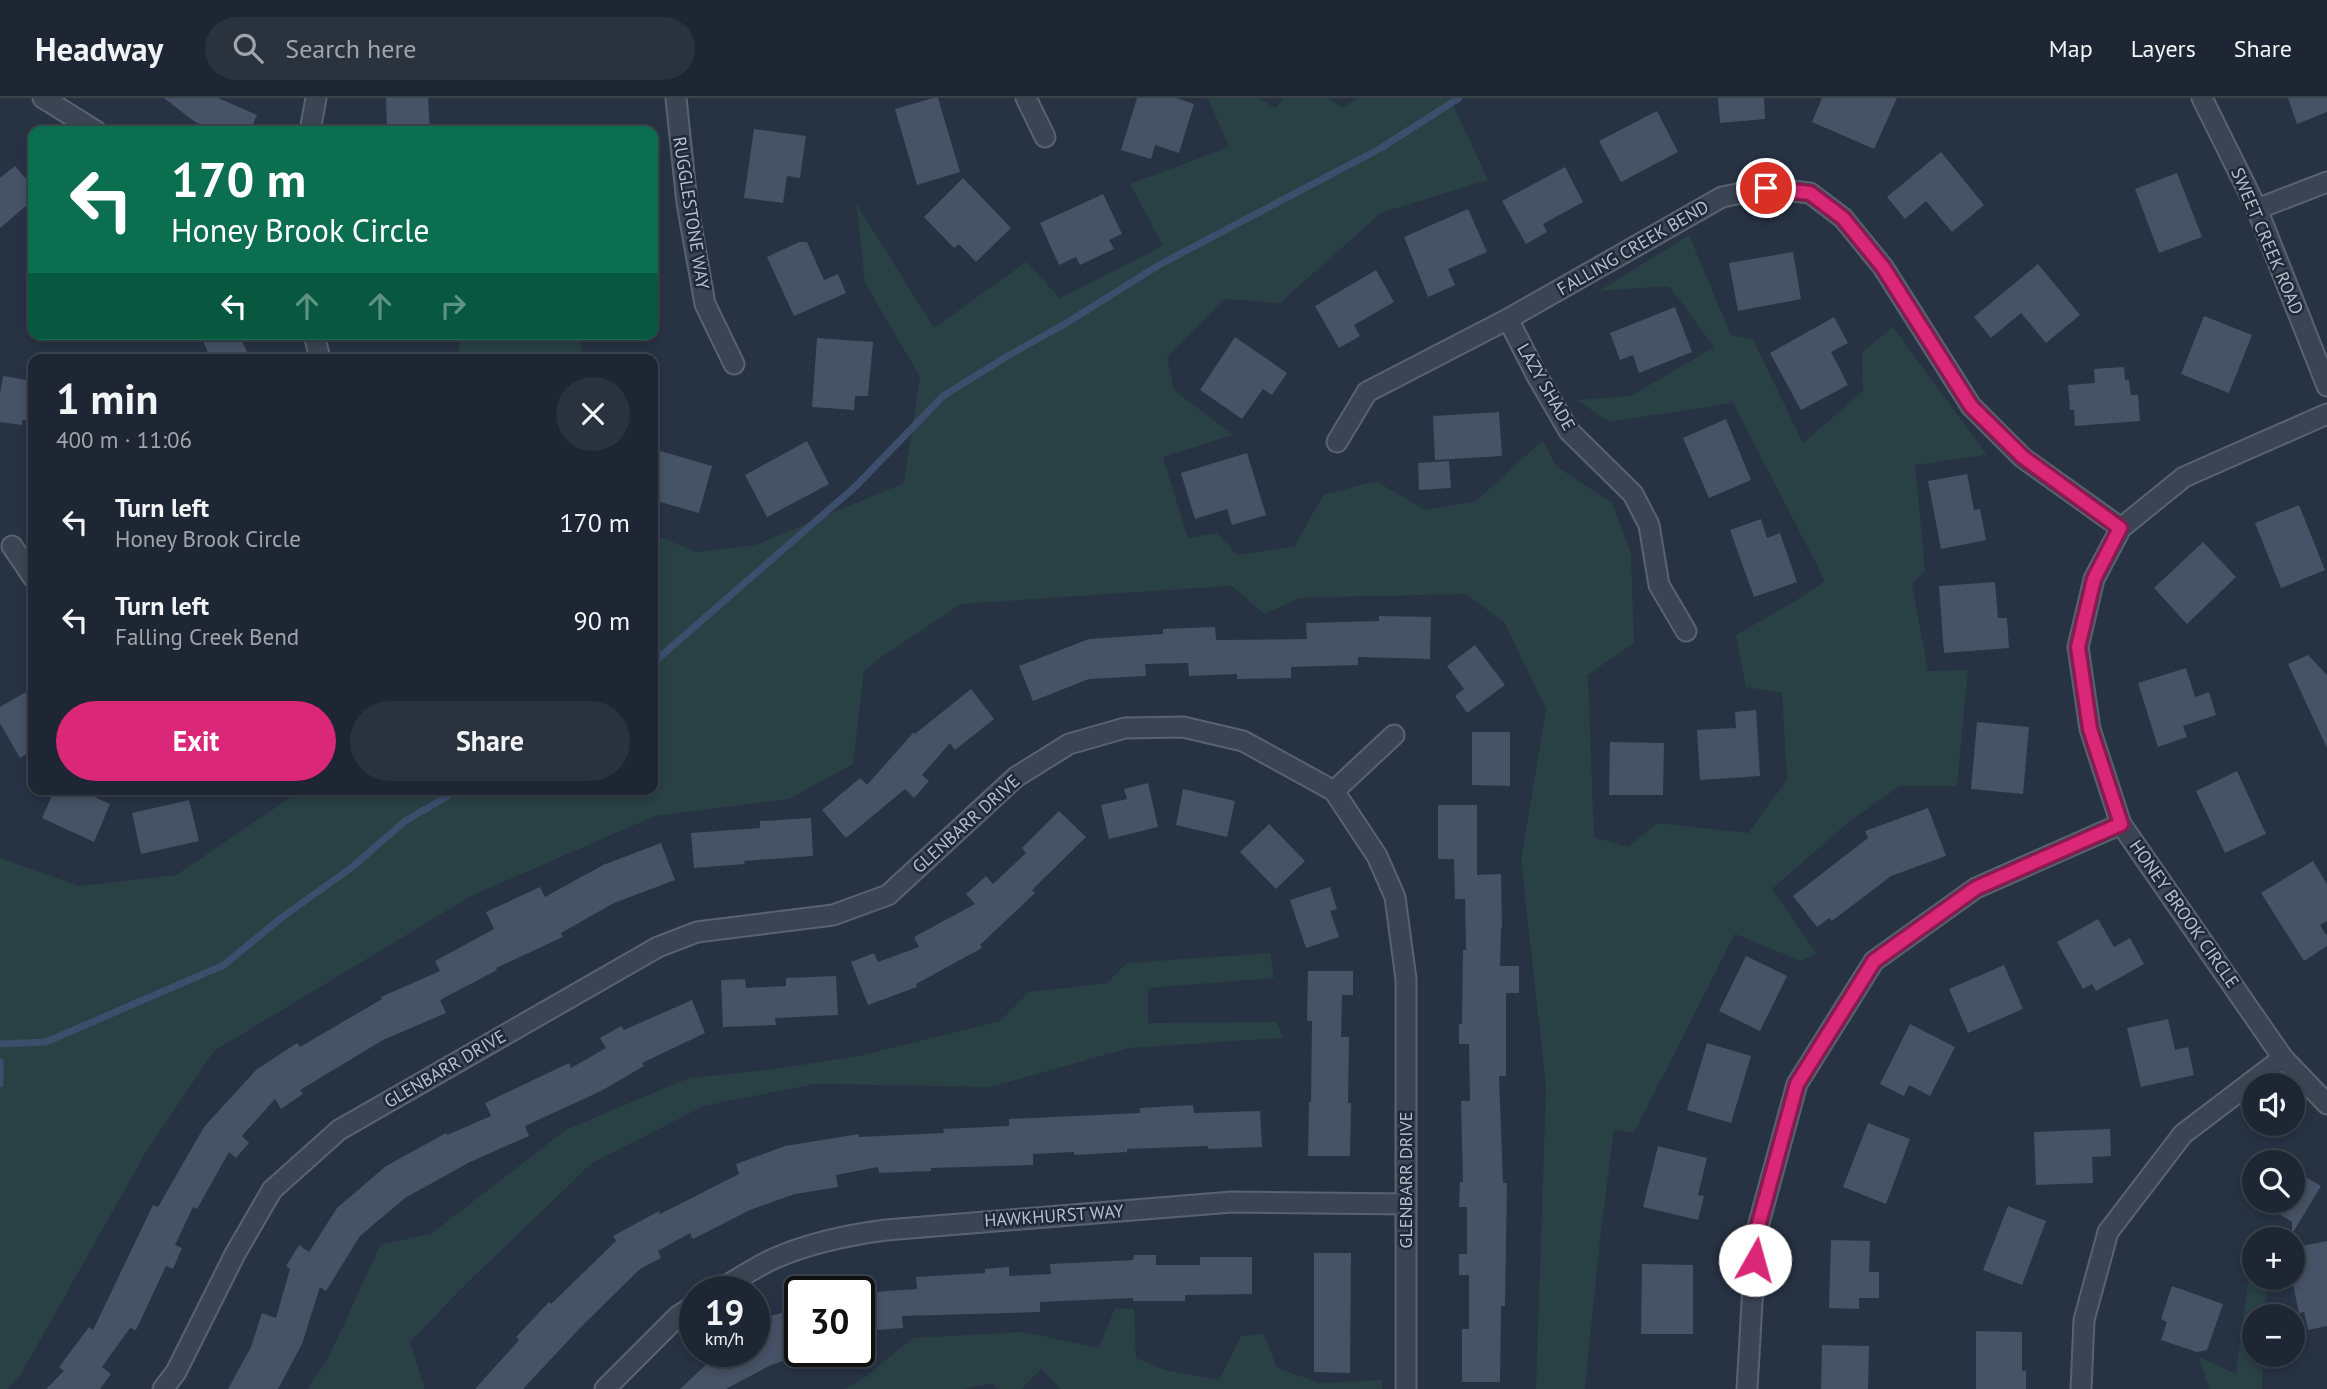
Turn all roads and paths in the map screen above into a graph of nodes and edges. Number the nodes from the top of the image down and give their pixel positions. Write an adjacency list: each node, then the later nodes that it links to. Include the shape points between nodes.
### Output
1 (43, 98): 6 (street)
2 (316, 98): 7 (street)
3 (676, 98): 12 (street, RUGGLESTONE WAY, via 687,203 705,304)
4 (1026, 98): 8 (street)
5 (2202, 98): 10 (street, SWEET CREEK ROAD)
6 (88, 126)
7 (311, 126)
8 (1045, 137)
9 (2327, 182): 10 (street)
10 (2257, 209): 13 (street, SWEET CREEK ROAD)
11 (1508, 319): 15 (street, FALLING CREEK BEND, via 1367,392); 16 (street, FALLING CREEK BEND, via 1722,197 1766,188 1810,193 1843,218 1883,267 1971,406 2023,457); 19 (street, LAZY SHADE, via 1569,431 1633,494 1649,525 1659,585)
12 (734, 364)
13 (2327, 386)
14 (2327, 414): 16 (street, HONEY BROOK CIRCLE, via 2184,477)
15 (1337, 442)
16 (2120, 528): 22 (street, HONEY BROOK CIRCLE, via 2094,579 2078,647 2090,729)
17 (12, 546): 18 (street)
18 (28, 570)
19 (1686, 631)
20 (1394, 735): 21 (street)
21 (1334, 791): 25 (street, GLENBARR DRIVE, via 1377,856 1395,897 1406,979); 28 (street, GLENBARR DRIVE, via 1242,741 1184,727 1125,728 1069,744 1016,777 888,895 833,915 697,932 658,947 339,1130 272,1190)
22 (2121, 824): 23 (street, HONEY BROOK CIRCLE); 31 (street, via 1976,888 1874,961 1797,1084 1756,1234)
23 (2283, 1058): 24 (street, HONEY BROOK CIRCLE); 32 (street, via 2183,1134 2108,1232 2084,1320)
24 (2327, 1104)
25 (1406, 1204): 26 (street, HAWKHURST WAY, via 1232,1202 886,1230 806,1247); 30 (street, GLENBARR DRIVE)
26 (744, 1276)
27 (679, 1314): 29 (street)
28 (163, 1389)
29 (605, 1389)
30 (1406, 1389)
31 (1747, 1389)
32 (2081, 1389)

